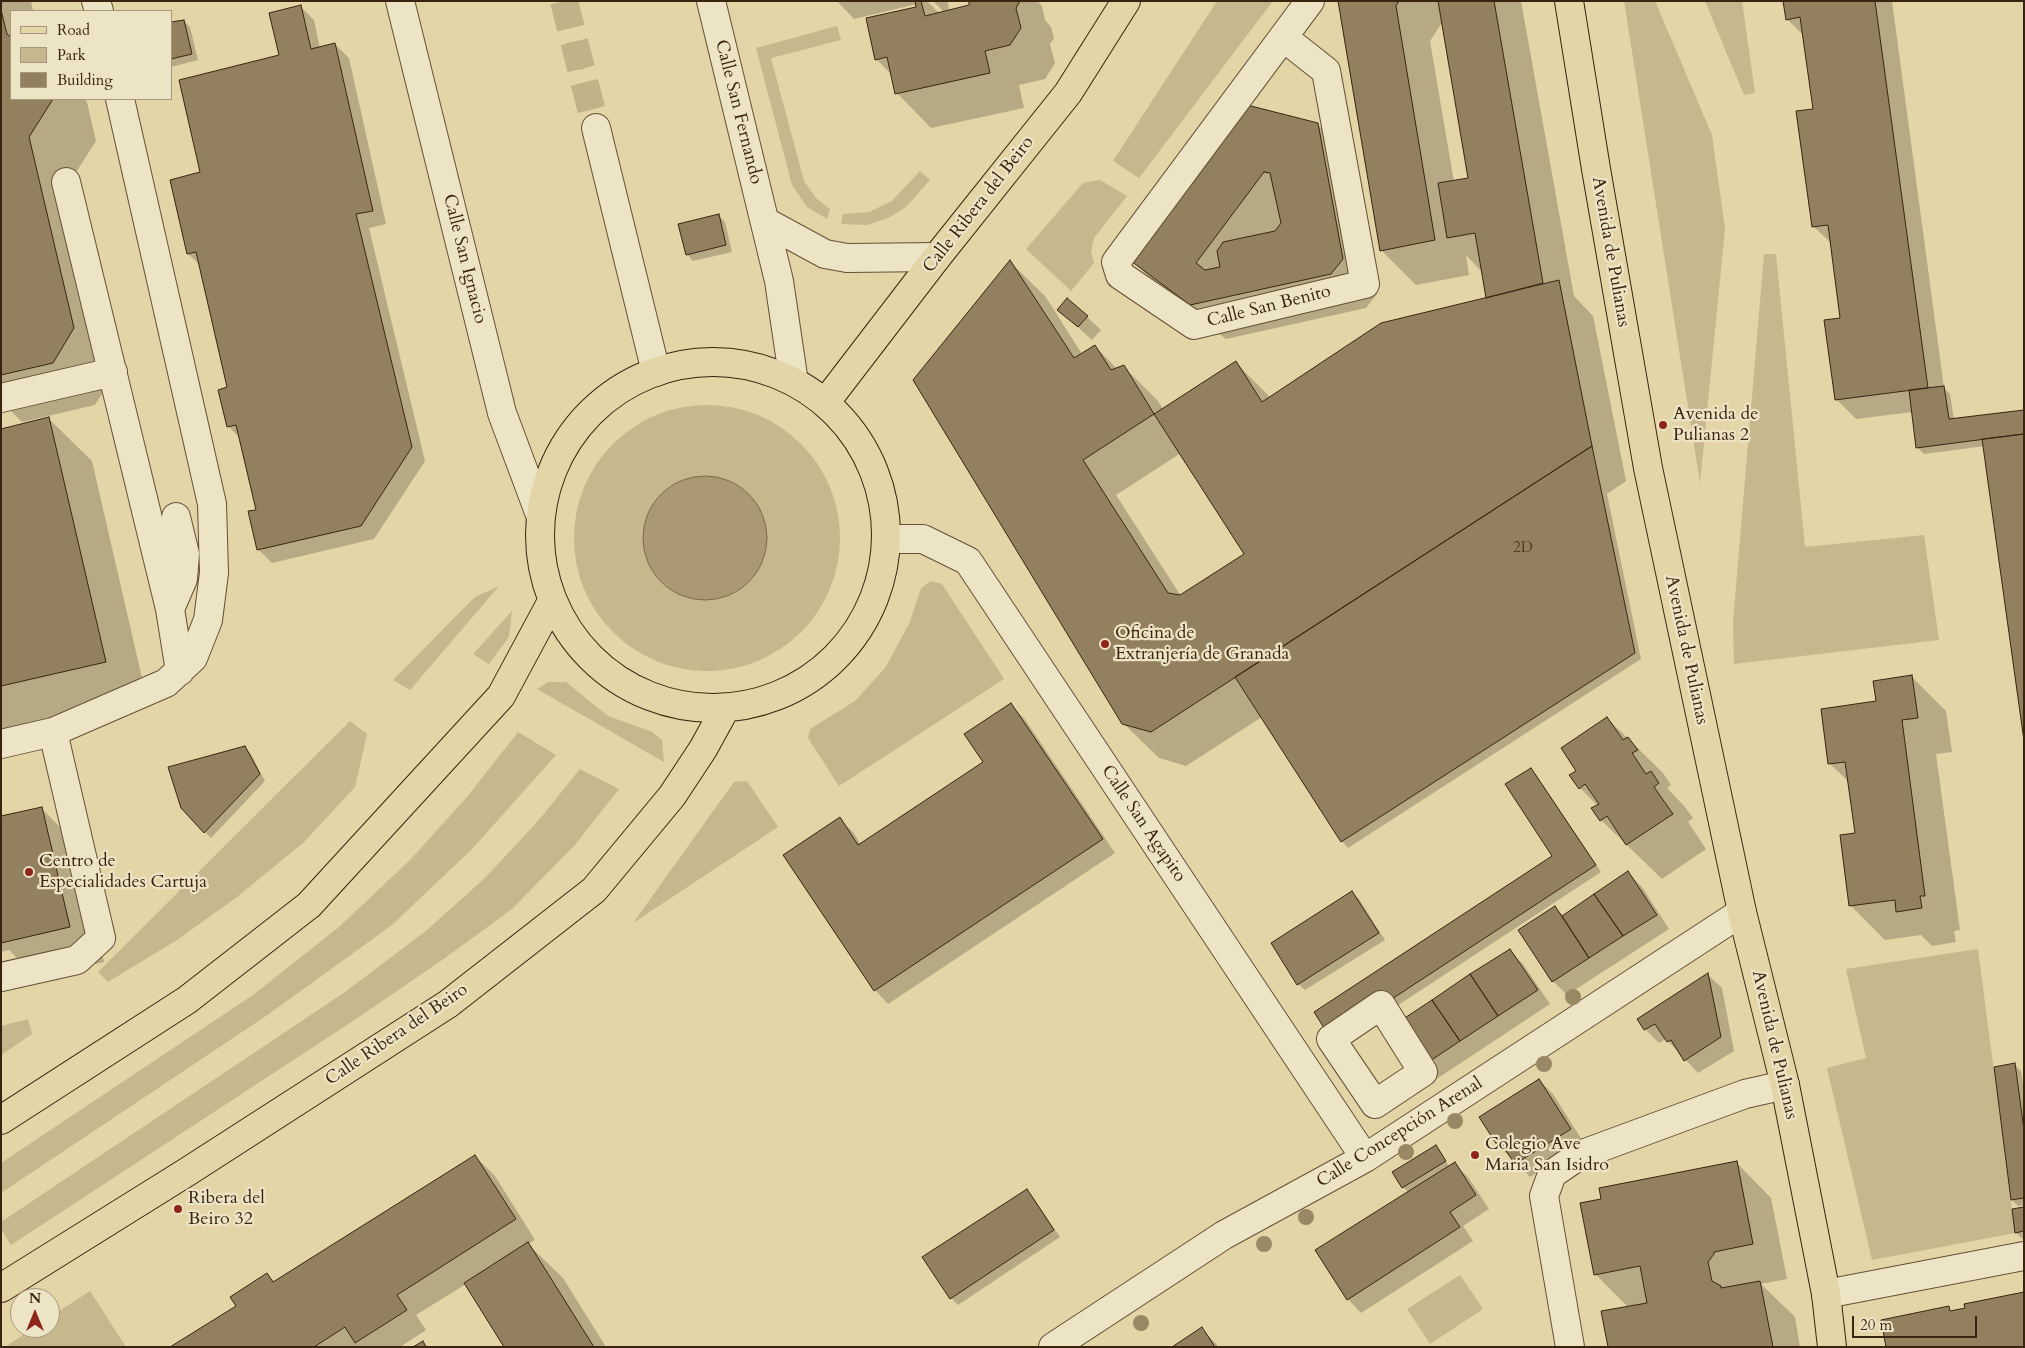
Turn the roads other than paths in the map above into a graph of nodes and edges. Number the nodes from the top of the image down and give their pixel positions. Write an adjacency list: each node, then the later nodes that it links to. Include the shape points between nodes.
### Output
1 (400, 1): 17 (street, Calle San Ignacio, via 502,413)
2 (711, 1): 10 (street, Calle San Fernando)
3 (1126, 1): 11 (main road, Calle Ribera del Beiro, via 1068,93)
4 (1310, 1): 6 (street, Calle San Benito)
5 (1569, 1): 26 (main road, Avenida de Pulianas, via 1648,468)
6 (1283, 38): 6 (street, Calle San Benito, via 1116,262 1120,275 1194,325 1365,284 1326,71)
7 (120, 100): 22 (street, via 212,504 214,573 208,620 193,658)
8 (596, 128): 13 (street)
9 (66, 182): 12 (street)
10 (766, 222): 11 (street, via 825,254 847,258); 14 (street, Calle San Fernando, via 779,281)
11 (937, 257): 16 (main road, Calle Ribera del Beiro)
12 (113, 372): 15 (street); 21 (street)
13 (656, 372): 14 (main road, via 706,363); 17 (main road, via 612,394 581,421 555,460)
14 (793, 376): 16 (main road)
15 (1, 398)
16 (825, 403): 19 (main road, via 848,421 865,452 881,492)
17 (539, 512): 20 (main road, via 539,552)
18 (176, 517): 21 (street, via 185,554 183,579)
19 (887, 539): 23 (main road, via 874,602 846,649 800,686); 30 (street, Calle San Agapito, via 923,539 968,562)
20 (551, 603): 23 (main road, via 586,657 622,685 690,708); 29 (main road, via 501,696 309,905 187,1000)
21 (170, 609): 22 (street)
22 (180, 670): 24 (street, via 166,683)
23 (725, 708): 32 (main road, Calle Ribera del Beiro, via 672,796 594,890 448,1004)
24 (53, 732): 25 (street); 27 (street, via 101,938 77,960)
25 (1, 744)
26 (1742, 912): 28 (main road, Avenida de Pulianas); 30 (street, Calle Concepción Arenal)
27 (1, 977)
28 (1785, 1086): 33 (main road, Avenida de Pulianas); 35 (street, via 1745,1094 1580,1154 1552,1174 1544,1196)
29 (1, 1120)
30 (1365, 1158): 34 (street, Calle Concepción Arenal, via 1224,1235)
31 (2024, 1256): 33 (street)
32 (1, 1288)
33 (1826, 1294): 36 (main road, Avenida de Pulianas)
34 (1054, 1347)
35 (1570, 1347)
36 (1832, 1347)

